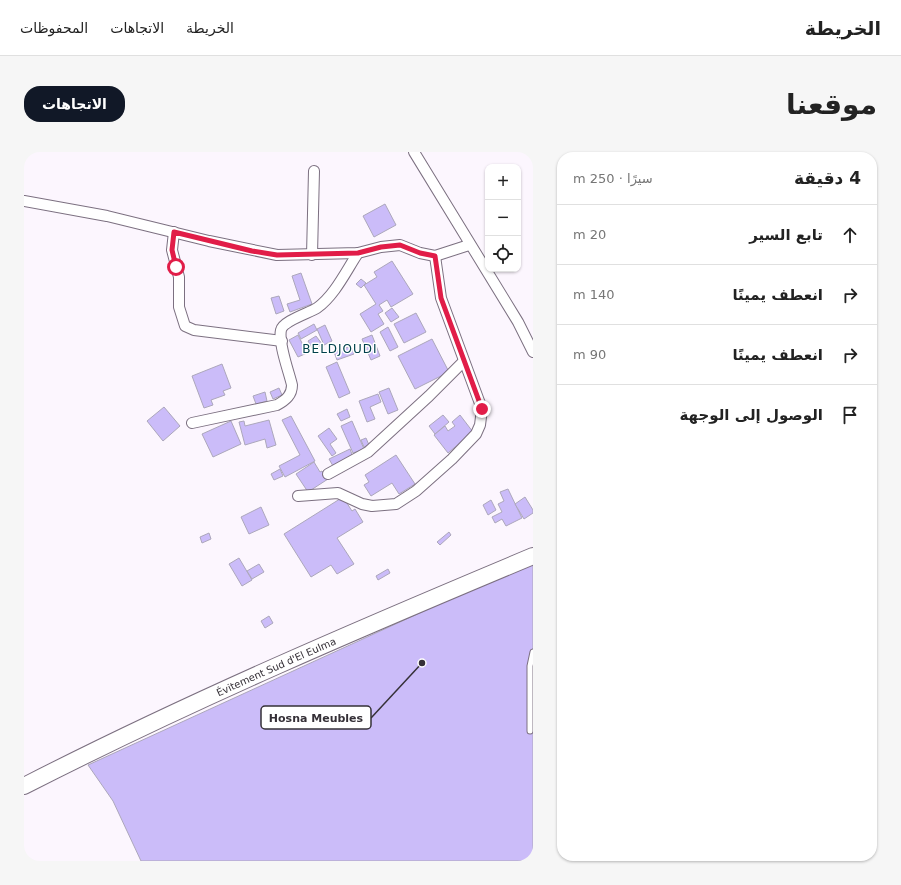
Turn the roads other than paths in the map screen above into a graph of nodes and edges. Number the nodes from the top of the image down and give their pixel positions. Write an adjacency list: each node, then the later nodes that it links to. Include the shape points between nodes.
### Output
1 (414, 152): 5 (street)
2 (314, 171): 7 (street)
3 (24, 201): 4 (street, via 107,216)
4 (174, 232): 7 (street, via 252,251 277,255); 9 (street, via 172,250 179,277 179,307 185,326 190,330)
5 (469, 245): 8 (street); 10 (street, via 518,322)
6 (358, 253): 7 (street); 8 (street, via 400,245); 9 (street, via 339,283 318,307 282,327)
7 (312, 255)
8 (435, 256): 11 (street, via 441,298)
9 (282, 341): 12 (street, via 292,385 292,391 285,400 277,405)
10 (533, 352)
11 (463, 362): 13 (street, via 368,452); 14 (street, via 482,409 480,425 476,434 452,459 416,491 396,504 388,506 362,504 338,493)
12 (192, 423)
13 (328, 474)
14 (298, 496)
15 (533, 556): 18 (main road, Évitement Sud d'El Eulma, via 247,678)
16 (533, 652): 17 (lane, via 530,666)
17 (530, 731)
18 (24, 786)

